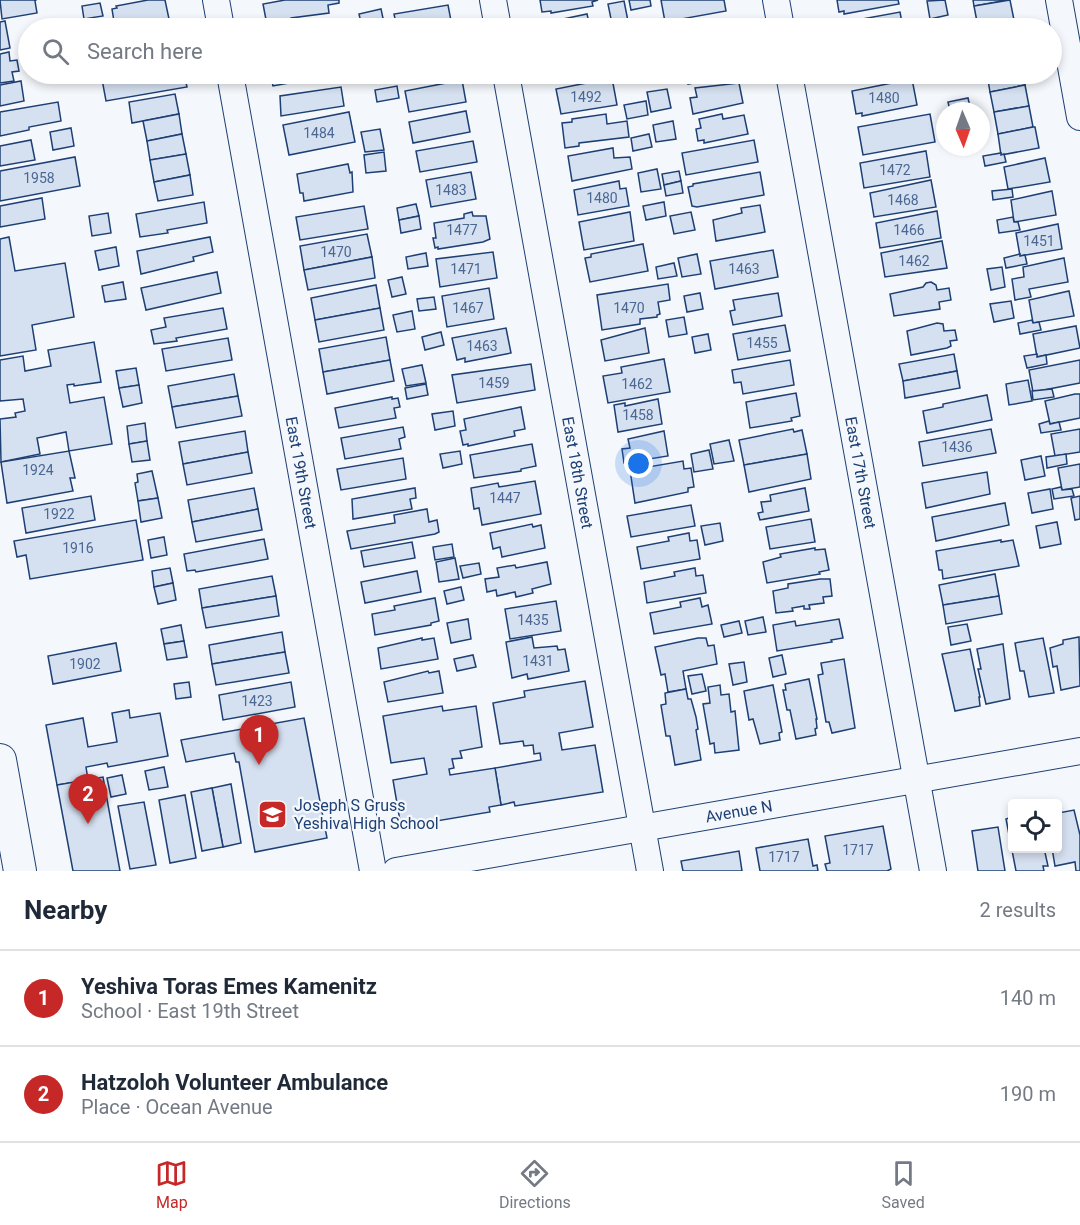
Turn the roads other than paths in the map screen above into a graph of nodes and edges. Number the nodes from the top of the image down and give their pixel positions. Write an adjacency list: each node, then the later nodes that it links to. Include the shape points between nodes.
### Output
1 (216, 0): 5 (street)
2 (493, 0): 6 (street)
3 (776, 0): 7 (street)
4 (1059, 0): 11 (street)
5 (219, 18)
6 (496, 18)
7 (779, 18)
8 (232, 84): 17 (street, East 19th Street)
9 (508, 84): 15 (street, East 18th Street)
10 (791, 84): 14 (street, East 17th Street)
11 (1080, 117)
12 (1080, 750): 14 (street, Avenue N)
13 (0, 760): 16 (main road)
14 (917, 778): 15 (street, Avenue N); 20 (street, East 17th Street)
15 (642, 827): 18 (street, Avenue N); 19 (street, East 18th Street)
16 (20, 871)
17 (373, 871)
18 (396, 871)
19 (650, 871)
20 (933, 871)

